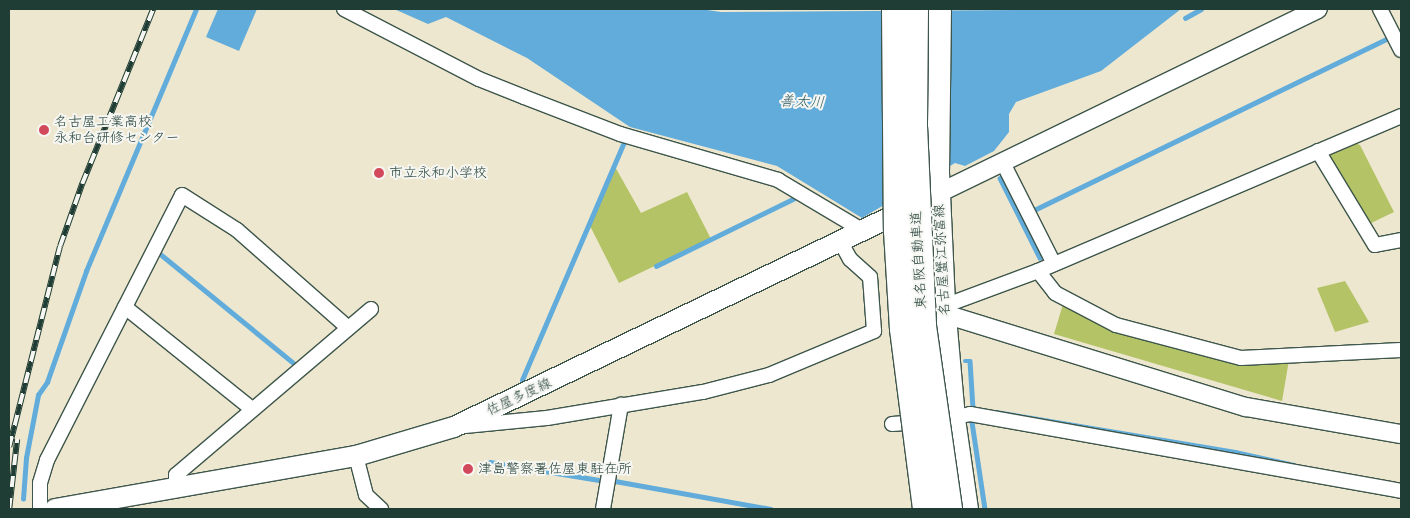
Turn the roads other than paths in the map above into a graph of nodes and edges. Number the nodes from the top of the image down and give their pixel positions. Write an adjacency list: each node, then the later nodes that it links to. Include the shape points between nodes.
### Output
1 (344, 9): 12 (street, via 479,78 524,97 620,134 778,180)
2 (895, 9): 35 (highway, 東名阪自動車道, bridge, via 897,232 904,339)
3 (915, 9): 36 (highway, 東名阪自動車道, bridge, via 914,145 923,326 935,433)
4 (940, 9): 11 (main road, 名古屋蟹江弥富線)
5 (1318, 9): 10 (street)
6 (1380, 9): 7 (street)
7 (1401, 50)
8 (1401, 116): 9 (street)
9 (1318, 151): 13 (street, via 1375,245); 15 (street)
10 (1002, 161): 11 (street); 15 (street)
11 (938, 183): 12 (main road, 佐屋多度線); 19 (main road, 名古屋蟹江弥富線)
12 (862, 230): 14 (main road, 佐屋多度線)
13 (1401, 240)
14 (840, 241): 22 (street, via 850,259 870,277 874,331 769,375 702,392); 26 (main road, 佐屋多度線)
15 (1054, 264): 16 (street)
16 (1038, 271): 19 (street); 21 (street, via 1055,293 1116,325 1241,358)
17 (125, 307): 20 (street, via 182,195 237,230); 23 (street); 31 (street, via 47,460 40,483)
18 (371, 309): 20 (street)
19 (945, 310): 24 (main road, 名古屋蟹江弥富線); 27 (street, via 1246,407)
20 (348, 328): 23 (street)
21 (1401, 350)
22 (621, 405): 26 (street, via 548,418); 34 (street)
23 (252, 410): 29 (street, via 176,475)
24 (954, 419): 25 (street); 30 (street, via 970,414); 37 (main road, 名古屋蟹江弥富線)
25 (892, 424)
26 (454, 427): 28 (main road, 佐屋多度線)
27 (1401, 434)
28 (356, 456): 29 (main road, 佐屋多度線); 33 (street, via 366,495)
29 (176, 488): 32 (main road, 佐屋多度線)
30 (1401, 491)
31 (40, 509)
32 (64, 509)
33 (381, 509)
34 (603, 509)
35 (926, 509)
36 (949, 509)
37 (967, 509)

